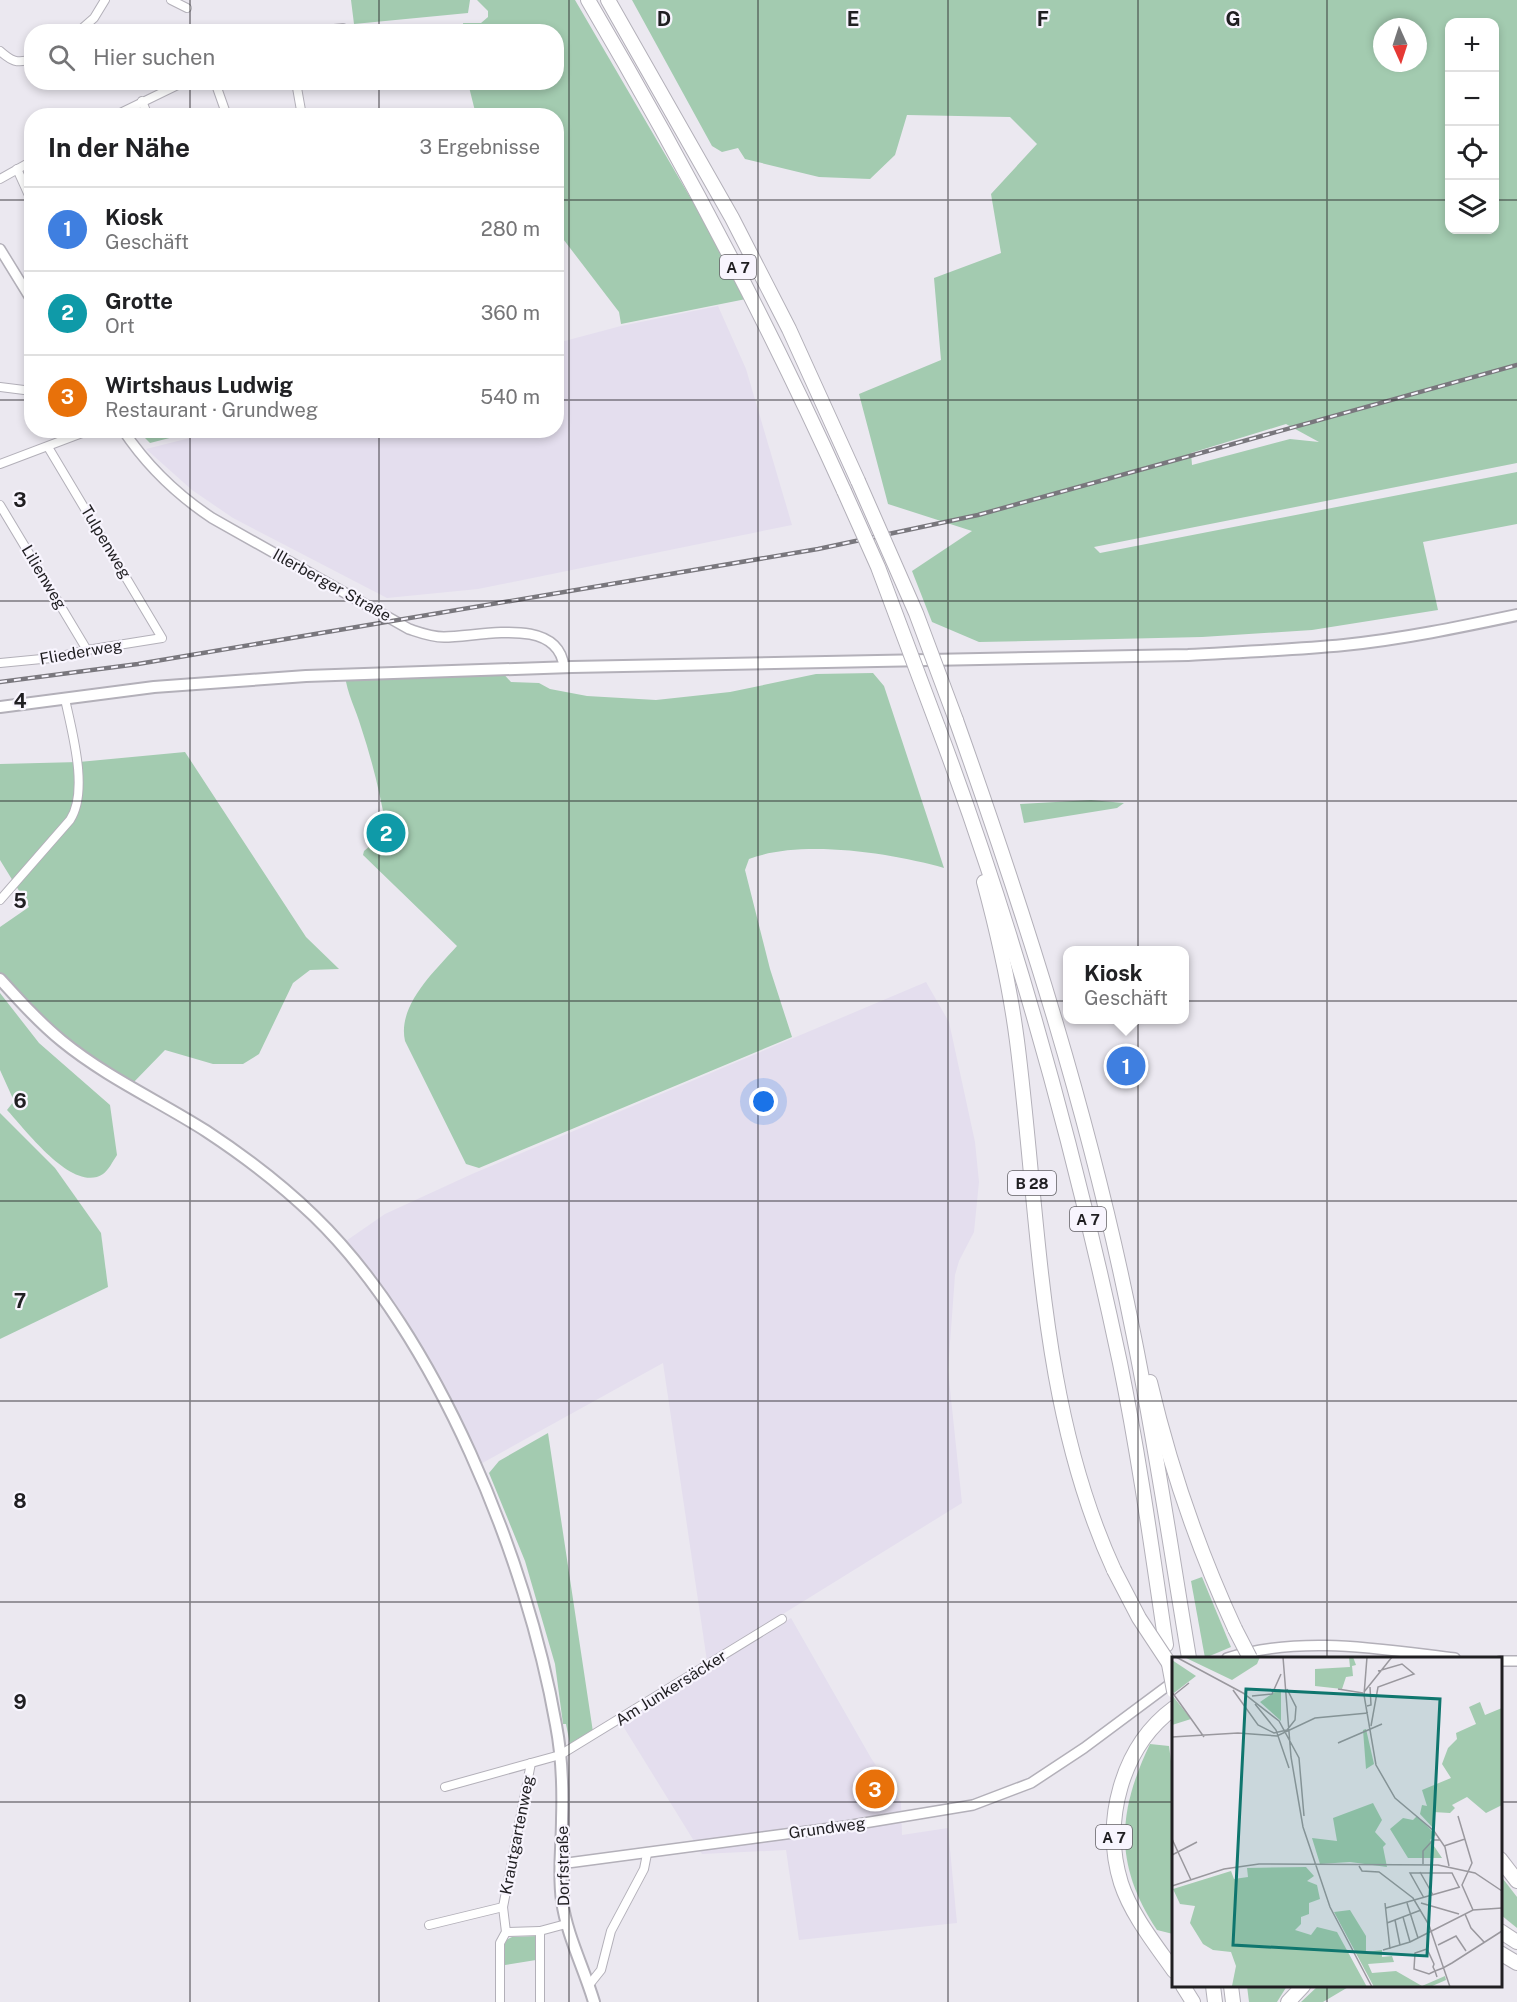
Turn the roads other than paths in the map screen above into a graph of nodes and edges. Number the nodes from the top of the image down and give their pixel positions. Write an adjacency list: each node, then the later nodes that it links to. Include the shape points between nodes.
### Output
1 (105, 0): 6 (street)
2 (171, 0): 5 (street)
3 (588, 0): 37 (highway, A 7, bridge, via 722,236 773,336 878,567)
4 (608, 0): 40 (highway, A 7, bridge, via 732,218 789,330 916,613 1033,947 1065,1058)
5 (187, 8)
6 (87, 24)
7 (0, 51): 8 (street, via 12,62)
8 (24, 60)
9 (166, 90): 12 (street)
10 (218, 90): 15 (street)
11 (297, 90): 16 (street)
12 (141, 101): 13 (street); 14 (street)
13 (128, 108)
14 (144, 108)
15 (224, 108)
16 (301, 108)
17 (24, 165): 18 (street)
18 (17, 169): 19 (street); 20 (street)
19 (0, 179)
20 (24, 184)
21 (0, 249): 22 (street)
22 (24, 289)
23 (0, 387): 24 (street)
24 (24, 390)
25 (70, 438): 27 (street)
26 (129, 438): 34 (street, Illerberger Straße, via 187,502 409,629 426,636 445,637 537,634 557,648)
27 (48, 447): 28 (street); 31 (street, Tulpenweg)
28 (0, 465)
29 (0, 505): 32 (street, Lilienweg)
30 (1517, 615): 34 (main road, via 1346,645 1199,654)
31 (162, 638): 32 (street, Fliederweg)
32 (87, 650): 33 (street, Fliederweg)
33 (0, 663)
34 (564, 667): 35 (main road, via 306,676 154,687)
35 (65, 699): 36 (main road); 38 (street, via 75,753 78,805)
36 (0, 707)
37 (967, 803): 46 (highway, B 28, bridge, via 1017,1040 1049,1343 1062,1415 1097,1533 1139,1618); 48 (highway, A 7, bridge, via 1016,951 1078,1177 1120,1364)
38 (0, 900)
39 (0, 979): 50 (main road, Dorfstraße, via 63,1042 212,1135 288,1192 341,1244 376,1288 423,1359 476,1468 526,1602)
40 (1133, 1332): 42 (highway, A 7); 44 (highway, bridge, via 1141,1344 1180,1494 1212,1579)
41 (782, 1619): 50 (street, Am Junkersäcker)
42 (1189, 1657)
43 (1233, 1657): 45 (street, via 1257,1649 1295,1646 1381,1649)
44 (1249, 1657)
45 (1440, 1657)
46 (1172, 1669)
47 (1172, 1682): 53 (street, Grundweg, via 1031,1784 973,1805)
48 (1172, 1684)
49 (1172, 1709): 68 (highway, A 7, via 1157,1720 1130,1761 1121,1782 1114,1830 1122,1885)
50 (560, 1755): 51 (street, Am Junkersäcker); 55 (main road, Dorfstraße)
51 (531, 1763): 52 (street, Am Junkersäcker); 57 (street, Krautgartenweg)
52 (445, 1787)
53 (647, 1854): 55 (street, Grundweg); 69 (street, via 646,1864 611,1931 601,1970)
54 (1502, 1862): 56 (highway)
55 (560, 1864): 58 (main road, Dorfstraße)
56 (1517, 1881)
57 (503, 1907): 59 (street, Krautgartenweg); 61 (street, Krautgartenweg)
58 (566, 1924): 60 (street); 69 (main road, Dorfstraße)
59 (429, 1925)
60 (540, 1930): 61 (street); 75 (street)
61 (506, 1932): 74 (street, Krautgartenweg, via 500,1944)
62 (1502, 1932): 63 (highway)
63 (1517, 1942)
64 (1502, 1954): 66 (highway)
65 (1502, 1963): 67 (highway)
66 (1517, 1963)
67 (1517, 1968)
68 (1172, 1970)
69 (589, 1985): 76 (main road, Dorfstraße)
70 (1185, 1987): 77 (highway)
71 (1213, 1987): 78 (highway)
72 (1231, 1987): 79 (highway)
73 (1302, 1987): 80 (highway)
74 (500, 2002)
75 (540, 2002)
76 (594, 2002)
77 (1193, 2002)
78 (1215, 2002)
79 (1233, 2002)
80 (1288, 2002)

